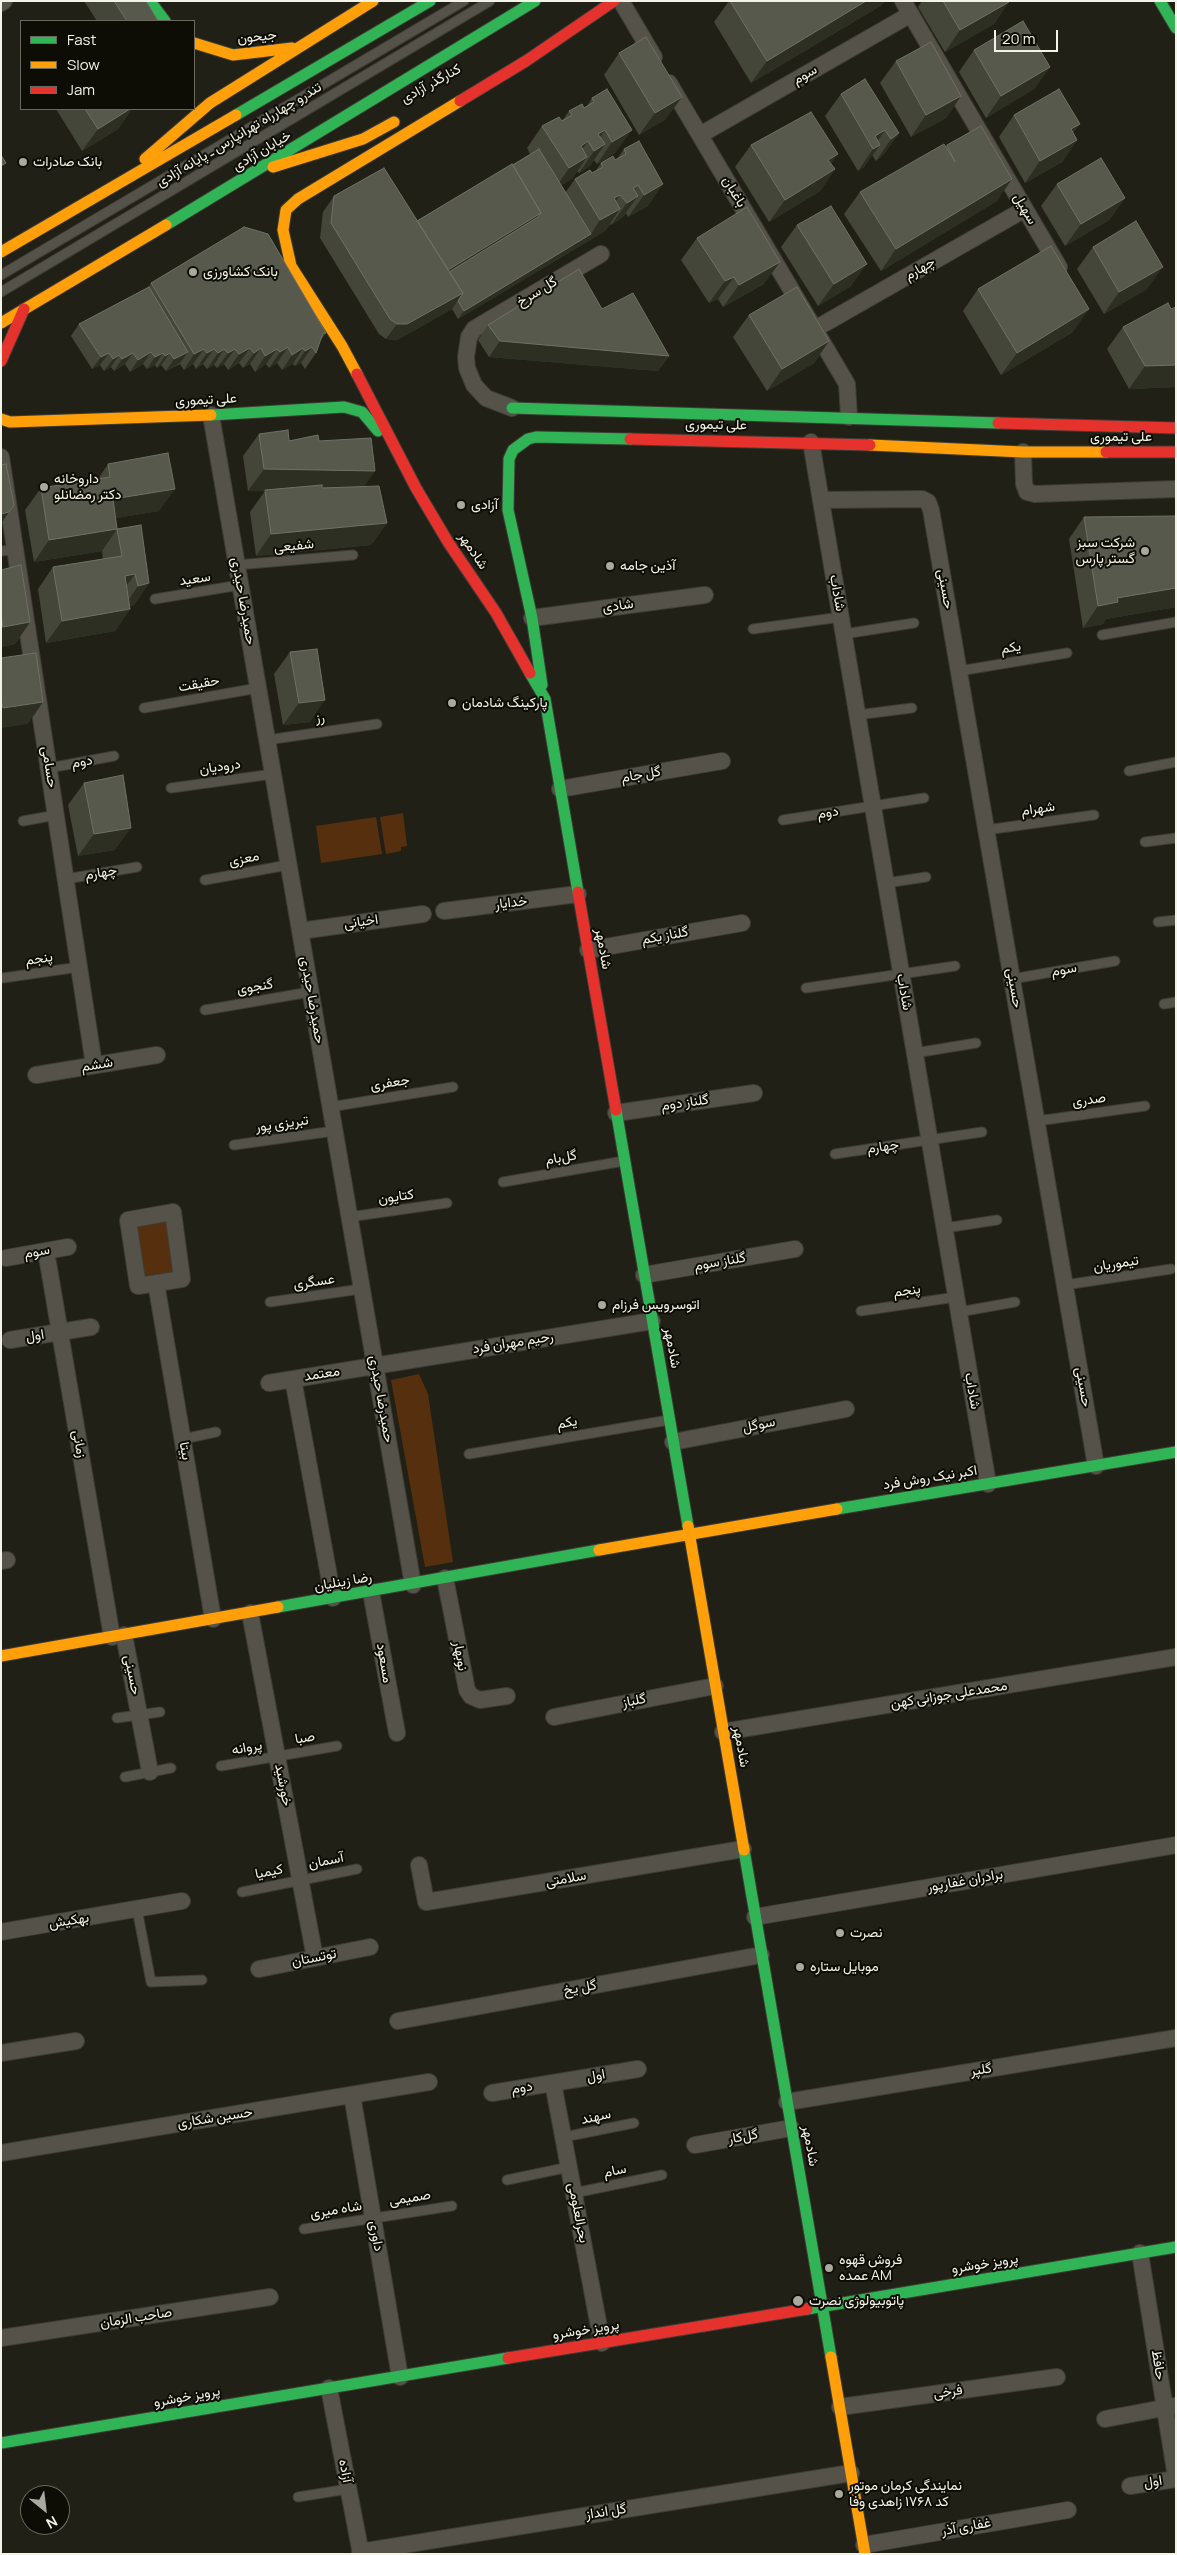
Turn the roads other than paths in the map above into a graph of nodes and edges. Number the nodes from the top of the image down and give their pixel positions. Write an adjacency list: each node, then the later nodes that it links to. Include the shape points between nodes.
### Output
1 (150, 1): 11 (main road)
2 (373, 1): 14 (main road)
3 (430, 1): 19 (main road)
4 (464, 1): 24 (lane)
5 (490, 1): 26 (lane, تندرو چهارراه تهرانپارس ـ پایانه آزادی)
6 (535, 1): 18 (main road, خیابان آزادی)
7 (613, 1): 15 (main road, کنارگذر آزادی); 21 (main road, کنارگذر آزادی, via 526,61 319,185)
8 (621, 1): 17 (street, باغبان)
9 (1160, 1): 12 (main road)
10 (907, 8): 17 (street, سوم); 20 (street, سهیل)
11 (164, 20)
12 (1176, 28)
13 (195, 43): 14 (main road, جیحون, via 233,55)
14 (296, 48): 19 (main road, via 210,103)
15 (492, 68)
16 (406, 115): 18 (main road, کنارگذر آزادی, via 363,139)
17 (700, 135): 29 (street, باغبان)
18 (255, 173): 27 (main road, خیابان آزادی)
19 (111, 188): 22 (main road)
20 (1025, 209): 25 (street, سهیل); 29 (street, چهارم)
21 (286, 210): 38 (main road, شادمهر, via 283,230 291,266 342,346)
22 (1, 252)
23 (601, 254): 31 (street, گل سرخ, via 474,329 469,337 467,368 474,385 486,398)
24 (1, 275)
25 (1068, 282)
26 (1, 292)
27 (24, 309): 28 (main road, خیابان آزادی); 30 (main road)
28 (1, 323)
29 (815, 329): 34 (street, باغبان, via 847,384)
30 (1, 361)
31 (512, 408): 33 (main road, علی تیموری)
32 (211, 415): 35 (main road, علی تیموری, via 10,422); 38 (main road, علی تیموری, via 355,409 369,417); 46 (street, حمیدرضا حیدری)
33 (812, 416): 34 (main road, علی تیموری); 37 (main road)
34 (849, 417): 36 (main road, علی تیموری)
35 (1, 419)
36 (1176, 428)
37 (811, 442): 39 (main road, علی تیموری); 43 (street, شاداب); 51 (main road, علی تیموری, via 536,437 520,444 509,459 507,490)
38 (394, 449): 60 (main road, شادمهر, via 448,542 496,613)
39 (1023, 452): 40 (main road, علی تیموری); 42 (street, via 1024,484 1027,492 1035,494)
40 (1176, 452)
41 (2, 464): 44 (street, حسامی)
42 (1176, 489)
43 (821, 500): 50 (street, شاداب); 58 (street, حسینی, via 922,499 928,502)
44 (8, 550): 69 (street, حسامی)
45 (352, 555): 46 (lane, شفیعی)
46 (237, 565): 47 (street, حمیدرضا حیدری)
47 (240, 585): 49 (lane, سعید); 59 (street, حمیدرضا حیدری)
48 (705, 595): 51 (street, شادی)
49 (155, 599)
50 (841, 617): 54 (lane); 55 (street, شاداب)
51 (532, 618): 60 (main road, علی تیموری)
52 (1176, 622): 56 (lane)
53 (914, 623): 55 (lane)
54 (753, 628)
55 (844, 634): 63 (street, شاداب)
56 (1102, 635)
57 (1067, 653): 58 (lane, یکم)
58 (959, 670): 80 (street, حسینی)
59 (258, 688): 61 (lane, حقیقت); 65 (street, حمیدرضا حیدری)
60 (545, 699): 73 (main road, شادمهر)
61 (144, 708)
62 (912, 708): 63 (lane)
63 (858, 715): 75 (street, شاداب)
64 (377, 724): 65 (lane, رز)
65 (267, 740): 71 (street, حمیدرضا حیدری)
66 (114, 756): 69 (lane, دوم)
67 (722, 761): 73 (street, گل جام)
68 (1176, 762): 70 (lane)
69 (49, 768): 76 (street, حسامی)
70 (1129, 771)
71 (273, 774): 72 (lane, درودیان); 83 (street, حمیدرضا حیدری)
72 (171, 788)
73 (560, 789): 89 (main road, شادمهر)
74 (924, 798): 75 (lane, دوم)
75 (873, 806): 78 (lane, دوم); 88 (street, شاداب)
76 (56, 815): 79 (lane); 86 (street, حسامی)
77 (1094, 815): 80 (lane, شهرام)
78 (783, 820)
79 (23, 821)
80 (986, 830): 102 (street, حسینی)
81 (1176, 838): 82 (lane)
82 (1145, 842)
83 (288, 865): 87 (lane, معزی); 95 (street, حمیدرضا حیدری)
84 (137, 867): 86 (lane, چهارم)
85 (926, 877): 88 (lane)
86 (66, 879): 99 (street, حسامی)
87 (205, 880)
88 (886, 883): 100 (street, شاداب)
89 (578, 894): 90 (street, خدایار); 96 (main road, شادمهر)
90 (444, 911)
91 (423, 914): 95 (street, اخیانی)
92 (1176, 920): 93 (lane)
93 (1158, 922)
94 (742, 923): 96 (street, گلناز یکم)
95 (300, 930): 104 (street, حمیدرضا حیدری)
96 (588, 950): 117 (main road, شادمهر)
97 (1115, 961): 102 (lane, سوم)
98 (955, 966): 100 (lane)
99 (79, 967): 101 (lane, پنجم); 111 (street, حسامی)
100 (901, 974): 103 (lane); 109 (street, شاداب)
101 (3, 978)
102 (1012, 978): 118 (street, حسینی)
103 (806, 988)
104 (310, 992): 107 (lane, گنجوی); 116 (street, حمیدرضا حیدری)
105 (1176, 1002): 106 (lane)
106 (1164, 1004)
107 (205, 1010)
108 (976, 1044): 109 (lane)
109 (915, 1053): 121 (street, شاداب)
110 (157, 1055): 111 (street, ششم)
111 (94, 1065): 112 (street, ششم)
112 (36, 1075)
113 (454, 1087): 116 (lane, جعفری)
114 (754, 1093): 117 (street, گلناز دوم)
115 (1145, 1106): 118 (lane, صدری)
116 (330, 1107): 119 (street, حمیدرضا حیدری)
117 (616, 1112): 124 (main road, شادمهر)
118 (1037, 1121): 137 (street, حسینی)
119 (334, 1131): 122 (lane, تبریزی‌ پور); 127 (street, حمیدرضا حیدری)
120 (982, 1132): 121 (lane, چهارم)
121 (930, 1140): 123 (lane, چهارم); 129 (street, شاداب)
122 (234, 1145)
123 (836, 1154)
124 (624, 1161): 125 (lane, گل‌بام); 135 (main road, شادمهر)
125 (503, 1182)
126 (447, 1204): 127 (lane, کتایون)
127 (349, 1217): 138 (street, حمیدرضا حیدری)
128 (997, 1220): 129 (lane)
129 (945, 1228): 141 (street, شاداب)
130 (68, 1247): 132 (street, سوم)
131 (796, 1249): 135 (street, گلناز سوم)
132 (46, 1251): 133 (street, سوم); 145 (street, زمانی)
133 (6, 1258)
134 (1171, 1269): 137 (lane, تیموریان)
135 (644, 1275): 143 (main road, شادمهر)
136 (156, 1283): 136 (street, via 182,1279 173,1212 128,1220 138,1286); 153 (street, بیتا)
137 (1065, 1285): 157 (street, حسینی)
138 (362, 1289): 139 (lane, عسگری); 147 (street, حمیدرضا حیدری)
139 (270, 1302)
140 (1015, 1302): 141 (lane, پنجم)
141 (958, 1305): 142 (lane, پنجم); 158 (street, شاداب)
142 (861, 1311)
143 (652, 1320): 147 (street, رحیم مهران فرد); 151 (main road, شادمهر)
144 (91, 1327): 145 (street)
145 (60, 1332): 146 (street, اول); 166 (street, زمانی)
146 (10, 1340)
147 (375, 1366): 148 (street, معتمد); 161 (street, حمیدرضا حیدری)
148 (293, 1379): 149 (street, معتمد); 163 (street)
149 (269, 1383)
150 (846, 1409): 154 (street, سوگل)
151 (669, 1420): 154 (main road, شادمهر); 156 (lane, یکم)
152 (216, 1432): 153 (lane)
153 (182, 1439): 165 (street, بیتا)
154 (673, 1442): 159 (main road, شادمهر)
155 (1176, 1452): 157 (main road, اکبر نیک روش فرد)
156 (469, 1454)
157 (1096, 1466): 158 (main road, اکبر نیک روش فرد)
158 (988, 1484): 159 (main road, اکبر نیک روش فرد)
159 (689, 1534): 160 (main road, رضا زینلیان); 169 (main road, شادمهر)
160 (445, 1578): 161 (main road, رضا زینلیان); 170 (street, نوبهار, via 467,1690 480,1700)
161 (413, 1585): 162 (main road, رضا زینلیان)
162 (371, 1592): 163 (main road, رضا زینلیان); 176 (street, مسعود)
163 (332, 1598): 164 (main road, رضا زینلیان)
164 (250, 1613): 165 (main road, رضا زینلیان); 178 (street, خورشید)
165 (213, 1619): 166 (main road, رضا زینلیان)
166 (118, 1636): 167 (main road, رضا زینلیان); 172 (street, حسینی)
167 (1, 1656)
168 (1176, 1657): 175 (street, محمدعلی جوزانی کهن)
169 (715, 1686): 173 (street, گلباز); 175 (main road, شادمهر)
170 (507, 1696)
171 (160, 1712): 172 (lane, حسینی)
172 (139, 1715): 174 (lane, حسینی); 181 (street, حسینی)
173 (554, 1717)
174 (117, 1718)
175 (723, 1732): 184 (main road, شادمهر)
176 (397, 1733)
177 (337, 1746): 178 (lane, صبا)
178 (277, 1757): 179 (lane, پروانه); 187 (street, خورشید)
179 (221, 1766)
180 (171, 1768): 181 (lane)
181 (150, 1772): 182 (lane)
182 (125, 1777)
183 (1176, 1845): 191 (street, برادران غفارپور)
184 (743, 1849): 185 (street, سلامتی, via 426,1902); 191 (main road, شادمهر)
185 (419, 1865)
186 (357, 1869): 187 (lane, آسمان)
187 (301, 1880): 188 (lane, کیمیا); 195 (street, خورشید)
188 (242, 1892)
189 (182, 1901): 190 (street, بهکیش)
190 (137, 1909): 192 (street, بهکیش); 197 (lane, via 151,1982)
191 (755, 1917): 194 (main road, شادمهر)
192 (1, 1932)
193 (370, 1947): 195 (street, توتستان)
194 (761, 1955): 198 (street, گل یخ); 207 (main road, شادمهر)
195 (315, 1958): 196 (street, توتستان)
196 (259, 1969)
197 (202, 1980)
198 (398, 2021)
199 (1176, 2038): 207 (street, گلپر)
200 (76, 2041): 201 (street)
201 (1, 2053)
202 (638, 2069): 204 (street, اول)
203 (429, 2082): 206 (street, حسین شکاری)
204 (553, 2083): 205 (street, دوم); 210 (street, بحرالعلومی)
205 (492, 2093)
206 (352, 2095): 212 (street, حسین شکاری); 218 (street, داوری)
207 (787, 2102): 209 (main road, شادمهر)
208 (634, 2123): 210 (lane, سهند)
209 (791, 2128): 211 (street, گل‌کار); 223 (main road, شادمهر)
210 (564, 2137): 213 (street, بحرالعلومی)
211 (695, 2146)
212 (1, 2153)
213 (569, 2167): 215 (lane); 216 (street, بحرالعلومی)
214 (662, 2175): 216 (lane, سام)
215 (507, 2180)
216 (574, 2193): 225 (street, بحرالعلومی)
217 (452, 2206): 218 (lane, صمیمی)
218 (373, 2218): 219 (lane, شاه میری); 226 (street, داوری)
219 (304, 2229)
220 (1176, 2247): 221 (main road, پرویز خوشرو)
221 (1140, 2253): 223 (main road, پرویز خوشرو); 230 (street, حافظ)
222 (270, 2298): 224 (street, صاحب الزمان)
223 (822, 2306): 225 (main road, پرویز خوشرو); 229 (main road, شادمهر)
224 (1, 2338)
225 (602, 2343): 226 (main road, پرویز خوشرو)
226 (400, 2377): 228 (main road, پرویز خوشرو)
227 (1057, 2377): 229 (street, فرخی)
228 (329, 2388): 232 (main road, پرویز خوشرو); 236 (street, آزاده)
229 (840, 2407): 233 (main road, شادمهر)
230 (1170, 2407): 231 (street); 234 (street, حافظ)
231 (1105, 2418)
232 (1, 2443)
233 (851, 2473): 239 (main road, شادمهر); 240 (street, گل انداز)
234 (1176, 2478): 235 (street, اول)
235 (1130, 2486)
236 (348, 2488): 237 (lane); 240 (street, آزاده)
237 (298, 2497)
238 (1068, 2510): 239 (street, غفاری آذر)
239 (864, 2550)
240 (360, 2553)

